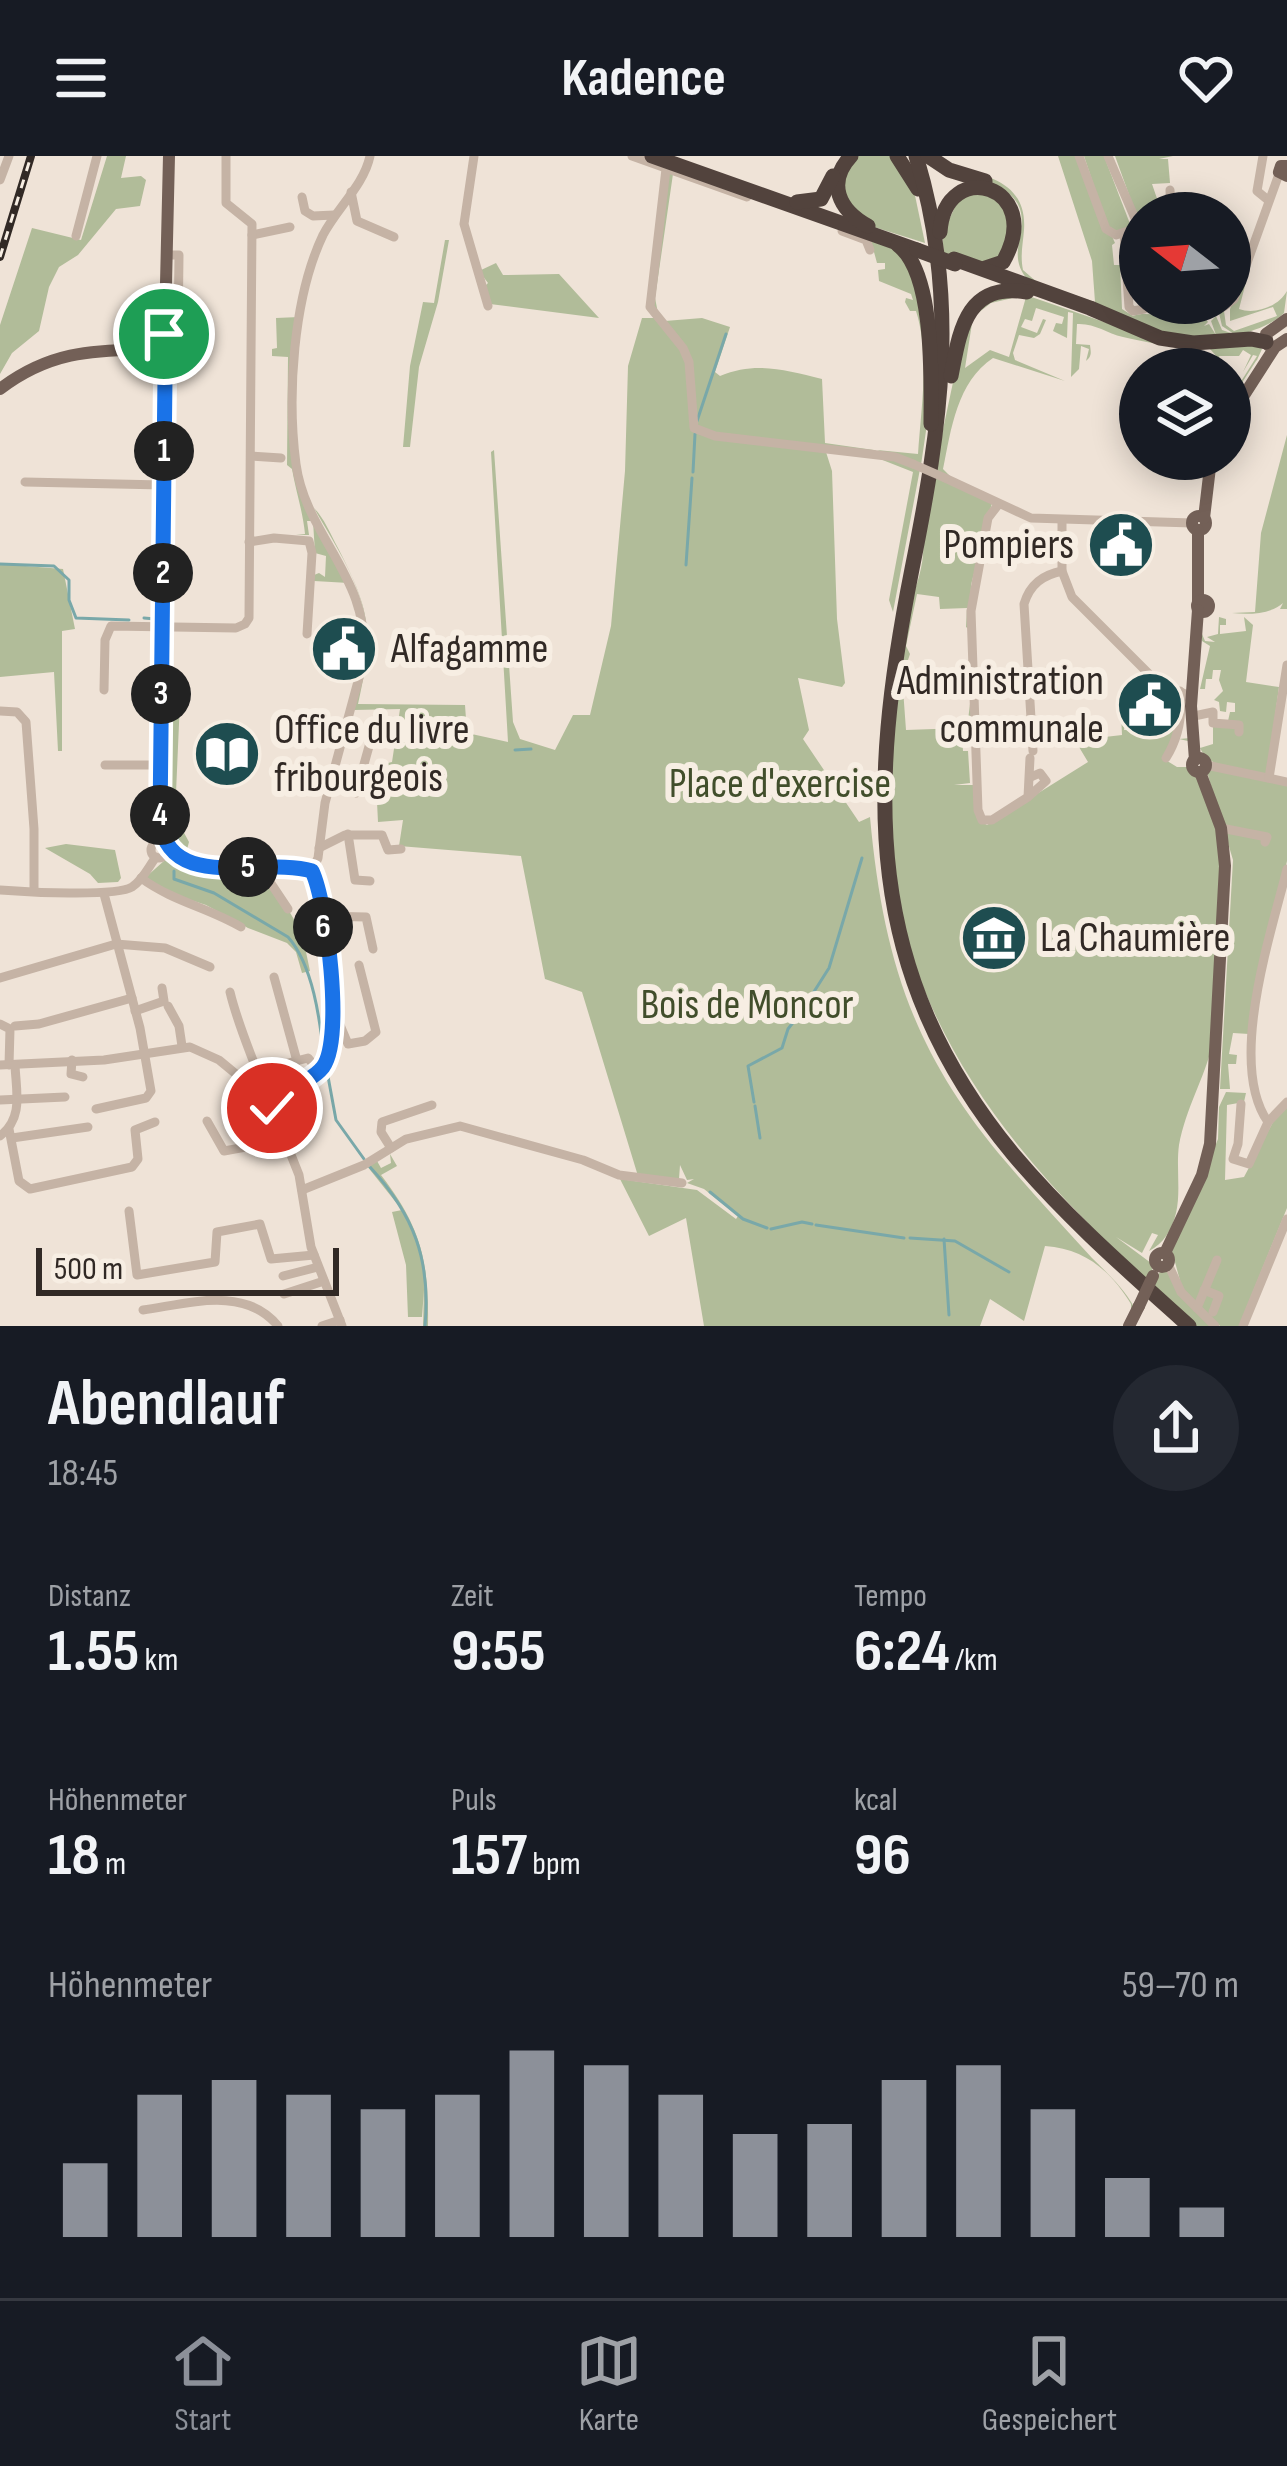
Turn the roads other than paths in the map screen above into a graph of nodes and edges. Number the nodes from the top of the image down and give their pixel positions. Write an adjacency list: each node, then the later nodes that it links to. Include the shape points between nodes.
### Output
1 (9, 156): 18 (street)
2 (98, 156): 31 (street)
3 (169, 156): 36 (main road)
4 (226, 156): 30 (street, via 226,203 249,218)
5 (370, 156): 20 (street)
6 (474, 156): 41 (street, via 464,224)
7 (632, 156): 16 (street)
8 (652, 156): 16 (highway)
9 (847, 156): 19 (highway); 32 (highway, via 838,197)
10 (897, 156): 23 (highway)
11 (913, 156): 23 (highway); 38 (highway)
12 (928, 156): 37 (highway, via 1010,197 1020,220)
13 (1079, 156): 29 (street, via 1103,225)
14 (1108, 156): 21 (street)
15 (1263, 156): 24 (street, via 1257,195)
16 (679, 161): 25 (highway); 27 (highway); 34 (street, via 866,240); 54 (street, bridge, via 650,307 689,362 694,428 895,457)
17 (1285, 170): 24 (street)
18 (1, 172)
19 (830, 184): 25 (highway, via 816,201); 27 (highway)
20 (351, 192): 26 (street); 33 (street, via 357,221)
21 (1123, 192)
22 (302, 197): 26 (street, via 310,215)
23 (922, 199): 48 (highway, via 938,317)
24 (1268, 200): 35 (street)
25 (797, 202): 27 (highway)
26 (334, 215): 69 (street, via 310,272 294,354 295,454 301,486 357,595 365,640)
27 (834, 218): 32 (highway)
28 (290, 227): 30 (street)
29 (1119, 233)
30 (253, 235): 49 (street)
31 (76, 236)
32 (883, 236): 38 (highway, bridge); 48 (highway, via 910,256 921,293)
33 (394, 237)
34 (870, 249)
35 (1251, 250)
36 (167, 256): 42 (street, via 179,255); 44 (main road, via 166,326)
37 (1015, 256): 39 (highway, via 1009,268); 40 (highway)
38 (950, 264): 39 (highway); 39 (highway, via 943,212 956,194 994,190 1016,224); 48 (highway)
39 (990, 274): 40 (highway)
40 (1040, 292): 43 (highway, via 1171,341); 48 (highway, via 997,292 969,313)
41 (488, 306)
42 (178, 336)
43 (1277, 336): 45 (main road); 46 (main road)
44 (156, 350): 47 (main road, via 86,350 42,362); 53 (street, via 165,377)
45 (1251, 375)
46 (1251, 381)
47 (0, 388)
48 (932, 448): 149 (highway, via 878,750 878,848 899,956 935,1046 986,1130 1057,1211)
49 (251, 456): 50 (street); 57 (street)
50 (280, 458)
51 (1206, 480): 56 (main road)
52 (25, 482): 53 (street)
53 (163, 485): 60 (street)
54 (998, 505): 55 (street); 58 (street, via 988,518 971,610 980,817 992,820 1028,797 1024,604 1036,584)
55 (1062, 520): 56 (street); 58 (street)
56 (1200, 523): 59 (main road)
57 (249, 542): 60 (street, via 245,625); 61 (street, via 309,542)
58 (1062, 571): 64 (street, via 1077,603 1160,685)
59 (1201, 606): 64 (main road); 67 (main road)
60 (163, 626): 63 (street, via 107,630); 74 (street)
61 (307, 634)
62 (1287, 665): 75 (street)
63 (104, 690)
64 (1188, 691): 70 (street); 72 (main road)
65 (0, 711): 90 (street, via 26,722)
66 (378, 714): 71 (street)
67 (1194, 716): 68 (street, via 1213,712 1213,723 1239,725); 72 (main road)
68 (1238, 732)
69 (340, 752): 71 (street); 81 (street)
70 (1166, 758)
71 (365, 759): 77 (street)
72 (1200, 764): 75 (street); 78 (main road)
73 (105, 765): 74 (street)
74 (160, 765): 82 (street)
75 (1269, 778): 76 (street)
76 (1287, 782)
77 (356, 793)
78 (1221, 828): 80 (street); 137 (main road, via 1226,870 1209,1148)
79 (348, 835): 81 (street); 83 (street, via 382,836 388,850); 88 (street, via 354,879)
80 (1265, 842)
81 (319, 848): 86 (street)
82 (160, 849): 84 (street, via 212,867); 87 (street)
83 (400, 849)
84 (268, 868): 86 (street); 92 (street)
85 (1287, 869): 126 (street, via 1250,1054)
86 (312, 871): 93 (street)
87 (141, 878): 91 (street); 94 (street)
88 (370, 881)
89 (0, 890): 90 (street)
90 (34, 891): 91 (street)
91 (104, 894): 95 (street)
92 (288, 909)
93 (321, 916): 96 (street, via 364,913); 106 (street, via 334,977)
94 (241, 927)
95 (116, 944): 98 (street, via 166,948); 100 (street); 103 (street)
96 (374, 949)
97 (359, 964): 106 (street, via 376,1032 348,1044)
98 (210, 967)
99 (274, 977): 112 (street)
100 (0, 978)
101 (162, 988): 105 (street, via 163,1002)
102 (230, 992): 112 (street, via 256,1070)
103 (132, 998): 105 (street); 108 (street)
104 (168, 1006): 109 (street)
105 (135, 1011): 110 (street)
106 (331, 1023): 114 (street)
107 (0, 1024): 113 (street, via 9,1027)
108 (15, 1026)
109 (182, 1046): 110 (street); 119 (street, via 219,1060)
110 (144, 1052): 111 (street); 123 (street, via 149,1095)
111 (72, 1060): 113 (street); 115 (street, via 71,1073)
112 (297, 1061): 114 (street, via 310,1058)
113 (8, 1065): 117 (street)
114 (320, 1070): 119 (street)
115 (83, 1077)
116 (65, 1097): 117 (street)
117 (17, 1099): 118 (street); 128 (street)
118 (0, 1100)
119 (270, 1102): 129 (street)
120 (1287, 1102): 126 (street)
121 (1241, 1104): 126 (street, via 1233,1159 1249,1164)
122 (432, 1105): 130 (street, via 382,1123)
123 (95, 1109)
124 (207, 1121): 129 (street, via 224,1151)
125 (155, 1122): 128 (street, via 135,1130 136,1164 34,1188 19,1181)
126 (1268, 1123)
127 (88, 1127): 128 (street)
128 (7, 1134)
129 (285, 1140): 132 (street)
130 (392, 1148): 131 (street, via 467,1126 619,1175); 132 (street)
131 (682, 1183)
132 (302, 1190): 135 (street)
133 (130, 1211): 135 (street, via 137,1275 215,1262 217,1232 260,1224 272,1259)
134 (1287, 1219): 151 (street)
135 (316, 1261): 138 (street); 139 (street)
136 (1217, 1261): 140 (street)
137 (1161, 1265): 142 (street); 148 (main road, bridge)
138 (283, 1276)
139 (324, 1281): 141 (street); 145 (street)
140 (1204, 1291): 142 (street); 144 (street, via 1219,1296)
141 (284, 1294)
142 (1197, 1308): 150 (street)
143 (143, 1310): 146 (street, via 224,1298)
144 (1213, 1312)
145 (341, 1323): 147 (street)
146 (278, 1326)
147 (322, 1326)
148 (1130, 1326)
149 (1184, 1326)
150 (1215, 1326)
151 (1243, 1326)

